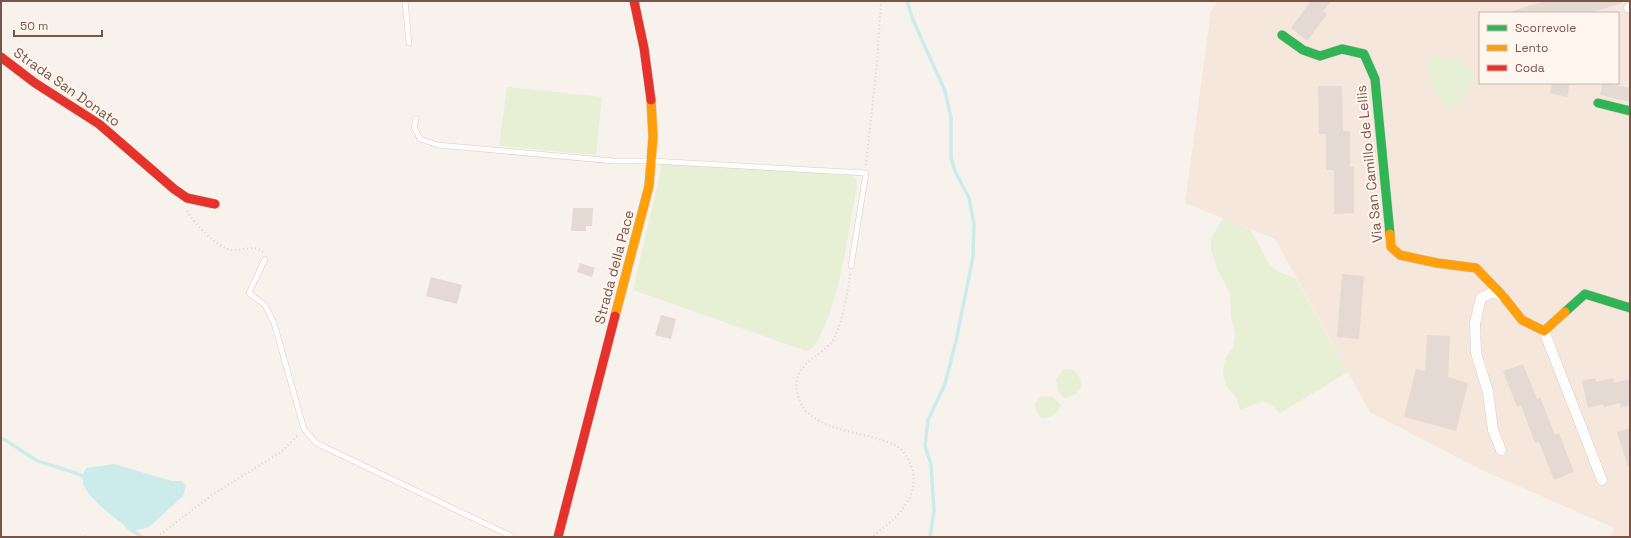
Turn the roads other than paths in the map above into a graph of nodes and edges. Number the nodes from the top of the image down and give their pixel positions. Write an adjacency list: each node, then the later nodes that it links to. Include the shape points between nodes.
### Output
1 (406, 1): 4 (lane)
2 (634, 1): 9 (street, Strada della Pace, via 650,77 653,105)
3 (1282, 34): 13 (street, Via San Camillo de Lellis, via 1303,50 1320,56 1342,49 1364,54 1375,79 1391,247 1400,255 1476,268)
4 (409, 43)
5 (1, 57): 10 (street, Strada San Donato, via 35,83 99,124 187,198)
6 (1598, 103): 7 (street)
7 (1630, 111)
8 (416, 119): 9 (lane, via 414,127 420,139 438,144 614,161)
9 (652, 161): 12 (lane, via 866,173); 19 (street, Strada della Pace, via 641,223)
10 (216, 204)
11 (265, 259): 18 (lane, via 249,293 265,305 274,323 304,429 316,443)
12 (851, 266)
13 (1503, 296): 15 (street, Via San Camillo de Lellis, via 1522,320); 16 (street, via 1493,292 1481,298 1475,323 1476,353 1488,392 1493,430)
14 (1630, 308): 15 (street, via 1586,294)
15 (1544, 331): 17 (street)
16 (1501, 450)
17 (1602, 480)
18 (513, 537)
19 (558, 537)

